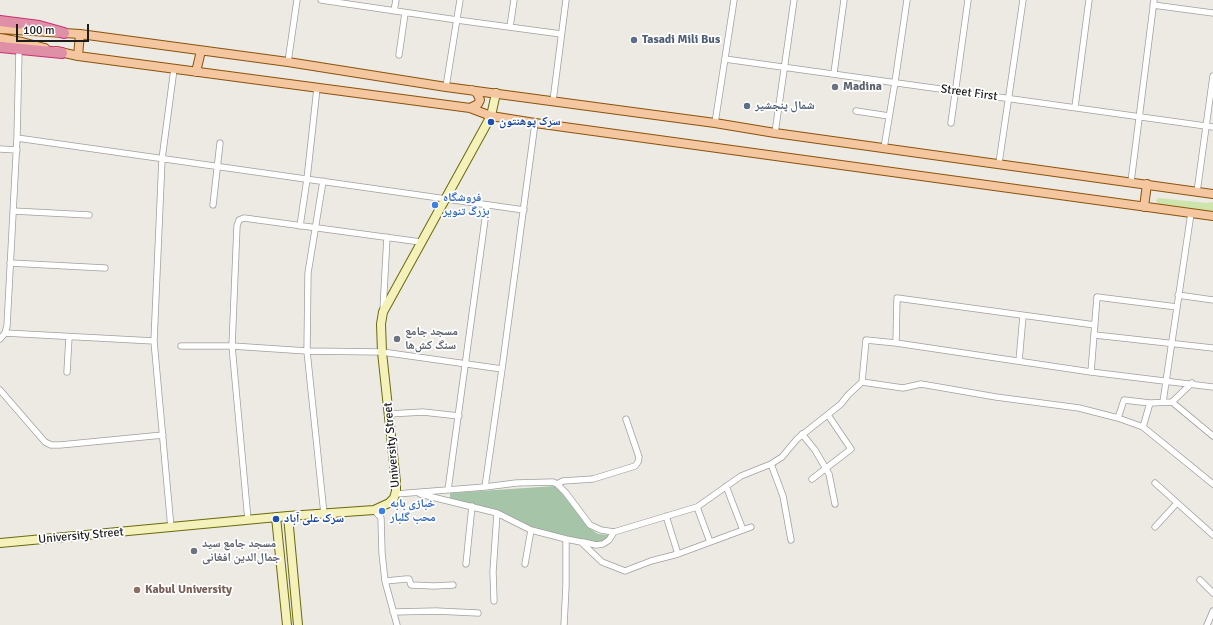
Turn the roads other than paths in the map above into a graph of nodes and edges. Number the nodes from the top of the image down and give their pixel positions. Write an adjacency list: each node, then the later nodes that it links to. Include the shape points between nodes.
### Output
1 (297, 0): 32 (street)
2 (321, 0): 14 (street)
3 (396, 0): 16 (street)
4 (460, 0): 19 (street)
5 (514, 0): 20 (street)
6 (566, 0): 24 (street)
7 (734, 0): 31 (street)
8 (794, 0): 33 (street)
9 (844, 0): 36 (street)
10 (907, 0): 38 (street)
11 (968, 0): 42 (street)
12 (1023, 0): 44 (street)
13 (1089, 0): 46 (street)
14 (336, 1): 16 (street)
15 (1154, 2): 18 (street); 51 (street)
16 (394, 11): 17 (street)
17 (406, 13): 19 (street); 29 (street)
18 (1213, 13)
19 (457, 20): 20 (street); 39 (street)
20 (510, 27): 24 (street)
21 (0, 31): 22 (highway, via 39,26); 28 (main road, via 22,42)
22 (64, 33): 23 (main road)
23 (80, 34): 27 (main road); 30 (main road)
24 (561, 34): 45 (street)
25 (0, 48): 26 (highway)
26 (19, 50): 28 (highway); 58 (street)
27 (201, 51): 32 (main road); 35 (main road)
28 (62, 53): 30 (main road)
29 (399, 55)
30 (78, 56): 34 (main road)
31 (726, 58): 33 (street, Street First); 53 (street)
32 (288, 62): 39 (main road)
33 (785, 67): 36 (street, Street First); 57 (street)
34 (174, 69): 35 (main road); 63 (street)
35 (196, 72): 40 (main road)
36 (834, 73): 38 (street, Street First)
37 (1213, 76): 55 (street)
38 (895, 82): 42 (street, Street First); 50 (street)
39 (446, 87): 41 (main road)
40 (317, 88): 47 (main road); 66 (street)
41 (472, 90): 43 (main road); 47 (main road, via 477,93 480,100)
42 (956, 91): 44 (street, Street First); 54 (street)
43 (496, 94): 45 (main road); 49 (street, University Street)
44 (1010, 98): 46 (street, Street First); 64 (street)
45 (553, 101): 53 (main road)
46 (1075, 107): 51 (street, Street First)
47 (470, 108): 49 (main road)
48 (856, 111): 50 (street)
49 (491, 116): 52 (main road); 72 (street, University Street)
50 (889, 116): 60 (street)
51 (1138, 116): 55 (street, Street First); 68 (street)
52 (535, 123): 75 (main road); 76 (street)
53 (716, 123): 57 (main road)
54 (951, 123)
55 (1206, 126): 56 (street, Street First); 70 (street)
56 (1213, 127)
57 (775, 133): 60 (main road)
58 (17, 138): 62 (street); 63 (street)
59 (220, 143): 65 (street)
60 (884, 148): 64 (main road)
61 (0, 149): 62 (street)
62 (16, 150): 77 (street)
63 (162, 159): 65 (street); 97 (street)
64 (999, 163): 68 (main road)
65 (217, 166): 66 (street); 73 (street)
66 (307, 179): 67 (street); 81 (street)
67 (323, 181): 72 (street); 82 (street)
68 (1131, 182): 69 (main road)
69 (1147, 184): 70 (main road); 75 (main road)
70 (1197, 192): 71 (main road)
71 (1213, 194)
72 (445, 199): 74 (street); 84 (street, University Street)
73 (213, 205)
74 (487, 205): 76 (street); 106 (street)
75 (1144, 207): 78 (main road)
76 (524, 210): 107 (street)
77 (13, 211): 79 (street); 85 (street)
78 (1191, 213): 80 (main road); 87 (street)
79 (89, 215)
80 (1213, 216)
81 (300, 226): 82 (street); 101 (street, via 244,218 239,220)
82 (316, 228): 83 (street); 103 (street, via 308,273)
83 (386, 237): 84 (street); 90 (street)
84 (421, 242): 90 (street, University Street)
85 (10, 263): 86 (street); 93 (street)
86 (105, 268)
87 (1178, 295): 88 (street); 89 (street)
88 (1213, 300)
89 (1177, 307): 92 (street, via 1098,297); 99 (street)
90 (383, 312): 104 (street, University Street)
91 (1023, 316): 92 (street); 98 (street, via 897,298); 105 (street)
92 (1095, 326): 94 (street)
93 (5, 334): 95 (street); 96 (street)
94 (1094, 335): 99 (street); 109 (street)
95 (69, 337): 97 (street); 108 (street)
96 (0, 339)
97 (154, 341): 125 (street)
98 (896, 343): 105 (street); 111 (street, via 866,340)
99 (1172, 343): 102 (street); 110 (street)
100 (181, 346): 101 (street)
101 (232, 346): 103 (street); 148 (street)
102 (1213, 348)
103 (307, 351): 104 (street); 143 (street)
104 (382, 352): 106 (street); 118 (street, University Street)
105 (1018, 361): 109 (street)
106 (465, 364): 107 (street); 120 (street)
107 (502, 369): 134 (street)
108 (68, 372)
109 (1091, 372): 110 (street)
110 (1165, 381): 112 (street); 115 (street)
111 (862, 382): 119 (street); 121 (street, via 903,388 921,384 1079,408)
112 (1192, 383): 113 (street); 116 (street)
113 (1213, 386)
114 (0, 390): 125 (street, via 44,442 51,444)
115 (1163, 402): 116 (street); 117 (street)
116 (1172, 402): 126 (street)
117 (1150, 403): 121 (street, via 1124,400); 123 (street)
118 (389, 414): 120 (street, via 423,412); 137 (street, University Street)
119 (828, 414): 124 (street); 128 (street, via 851,449)
120 (459, 416): 135 (street)
121 (1118, 418): 123 (street)
122 (626, 419): 130 (street, via 639,457 635,466 593,479)
123 (1143, 427): 132 (street)
124 (802, 434): 127 (street, via 782,457); 128 (street)
125 (163, 435): 151 (street)
126 (1213, 436)
127 (771, 464): 133 (street, via 741,476); 157 (street, via 783,496)
128 (826, 468): 129 (street); 139 (street)
129 (812, 480)
130 (560, 482): 134 (street); 154 (street, via 590,525)
131 (1155, 483): 138 (street)
132 (1213, 484)
133 (726, 486): 141 (street); 153 (street)
134 (485, 487): 135 (street)
135 (448, 490): 136 (street)
136 (416, 493): 137 (street); 140 (street)
137 (396, 494): 142 (street, University Street, via 389,503)
138 (1177, 503): 150 (street); 155 (street)
139 (835, 504)
140 (472, 506): 144 (street); 162 (street)
141 (698, 506): 146 (street); 159 (street)
142 (374, 510): 143 (street, University Street); 165 (street, via 381,518)
143 (324, 514): 145 (street, University Street)
144 (497, 514): 152 (street); 168 (street)
145 (288, 516): 147 (street, University Street); 173 (street)
146 (666, 516): 154 (street); 161 (street)
147 (276, 517): 148 (street, University Street); 172 (street)
148 (248, 520): 151 (street, University Street)
149 (751, 527): 153 (street)
150 (1155, 527)
151 (171, 528): 160 (street, University Street)
152 (531, 530): 156 (street); 163 (street)
153 (743, 530): 159 (street)
154 (614, 532): 158 (street, via 604,544)
155 (1213, 535)
156 (566, 539): 158 (street); 175 (street)
157 (791, 540)
158 (581, 542): 161 (street, via 602,562 625,571)
159 (710, 542): 161 (street)
160 (0, 543)
161 (678, 554)
162 (466, 564)
163 (525, 564)
164 (1200, 580): 167 (street)
165 (385, 581): 166 (street, via 406,578 411,585); 170 (street)
166 (453, 585)
167 (1213, 593)
168 (494, 601)
169 (1213, 611): 176 (street)
170 (393, 612): 171 (street); 174 (street)
171 (478, 613)
172 (288, 625)
173 (298, 625)
174 (397, 625)
175 (564, 625)
176 (1207, 625)

